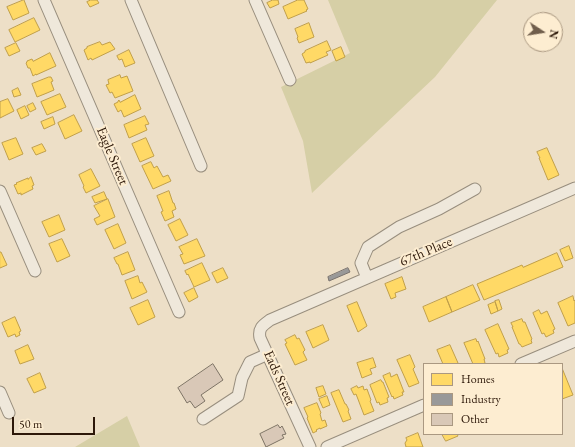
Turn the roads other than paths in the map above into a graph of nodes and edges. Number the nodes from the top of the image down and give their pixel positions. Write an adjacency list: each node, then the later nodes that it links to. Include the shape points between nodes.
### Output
1 (44, 0): 11 (street, Eagle Street)
2 (130, 0): 5 (street)
3 (256, 0): 4 (street)
4 (290, 80)
5 (201, 166)
6 (575, 188): 10 (street, 67th Place)
7 (475, 189): 10 (street, via 368,247 361,263)
8 (0, 191): 9 (street)
9 (35, 271)
10 (367, 278): 12 (street, 67th Place)
11 (179, 312)
12 (278, 317): 14 (street, Eads Street, via 262,326 259,332)
13 (575, 341): 15 (street)
14 (268, 354): 19 (street, via 250,362 242,378 238,396); 20 (street, Eads Street)
15 (523, 363)
16 (0, 392): 18 (street)
17 (423, 406): 21 (street)
18 (9, 413)
19 (203, 419)
20 (310, 447)
21 (327, 447)

